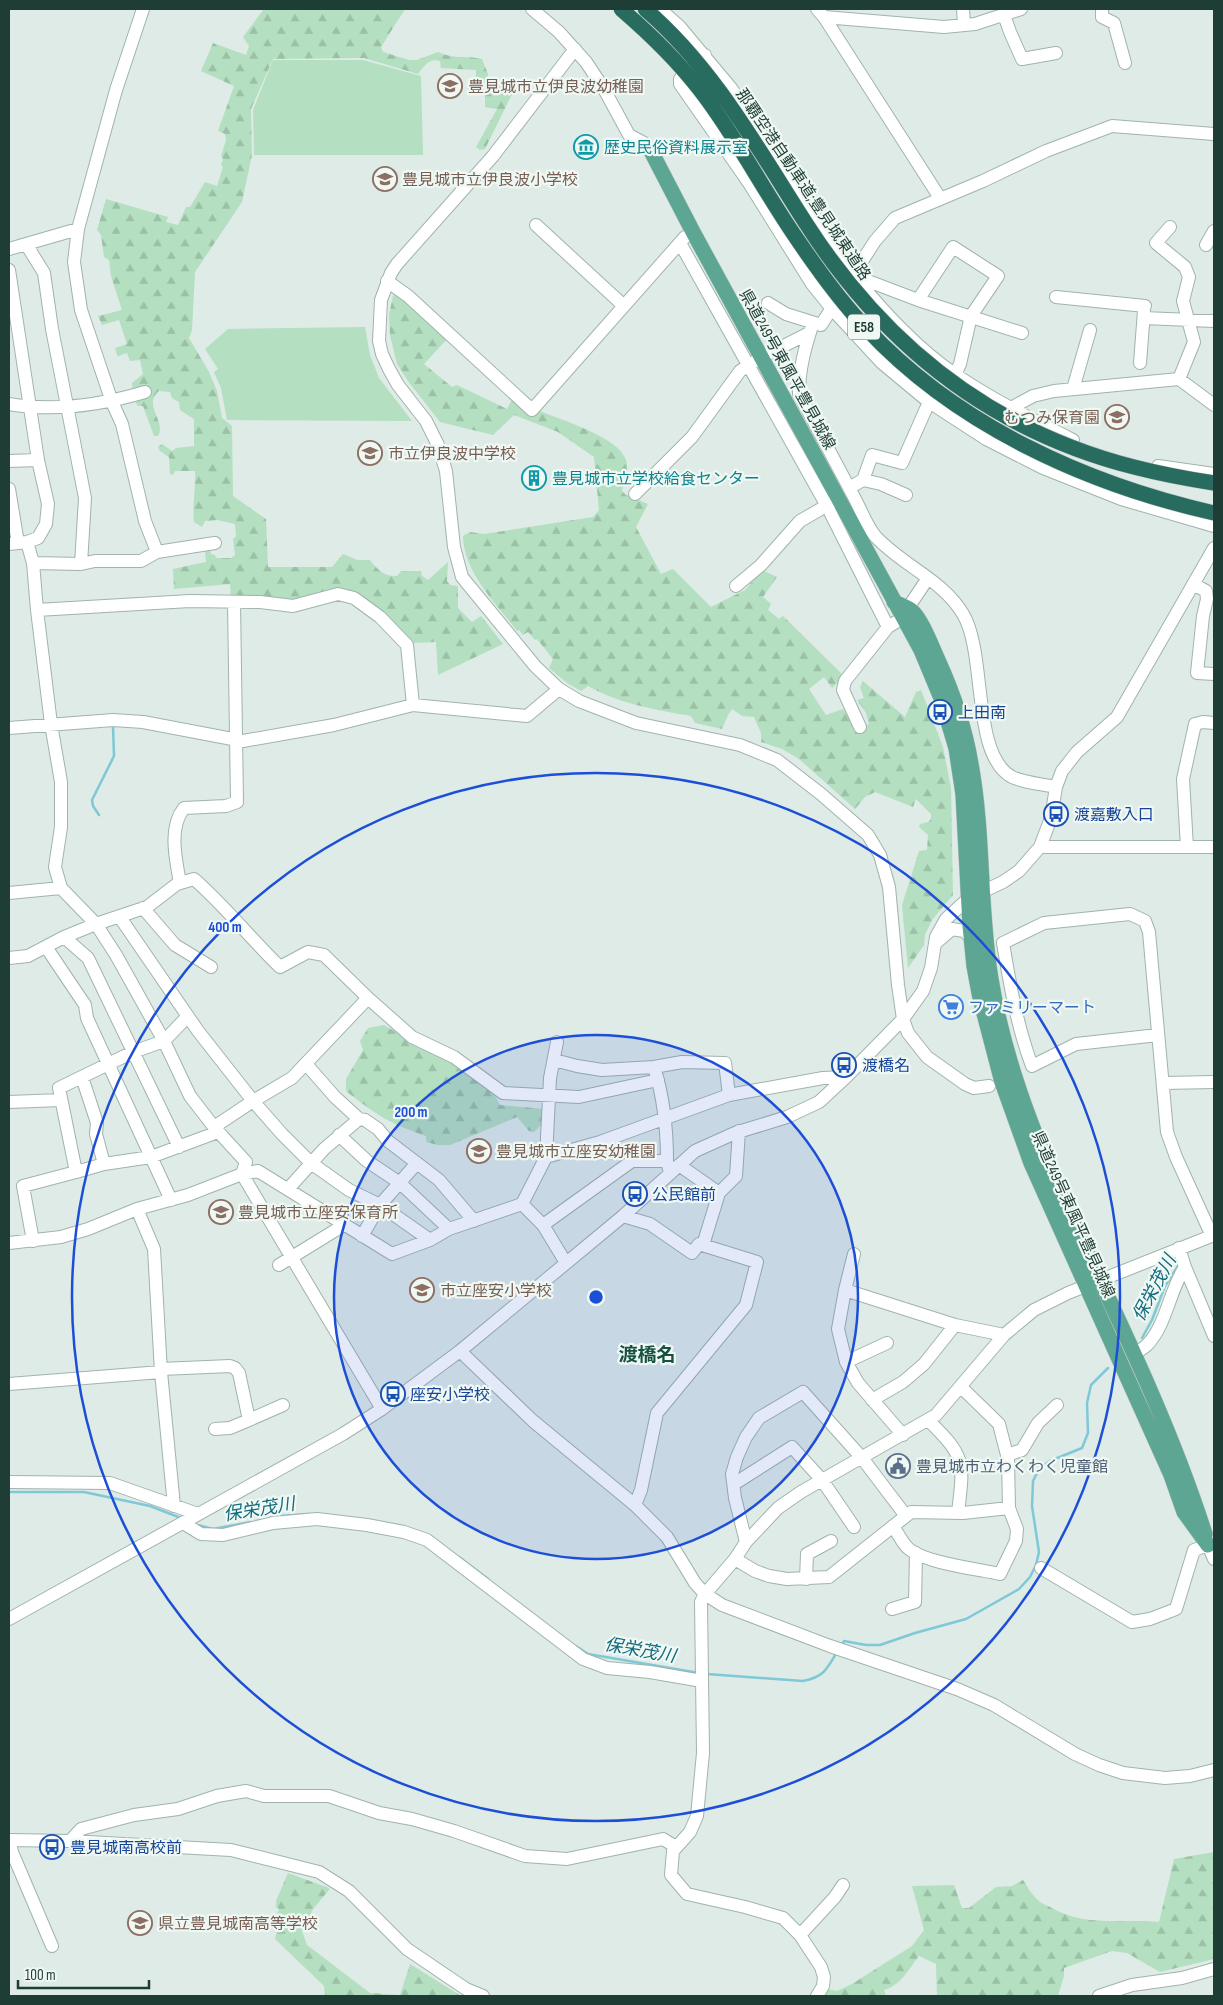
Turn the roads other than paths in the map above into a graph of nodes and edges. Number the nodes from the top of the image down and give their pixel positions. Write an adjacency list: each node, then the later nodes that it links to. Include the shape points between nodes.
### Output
1 (142, 9): 21 (street)
2 (532, 9): 12 (street)
3 (621, 9): 64 (highway, 那覇空港自動車道;豊見城東道路 / E58, bridge, via 662,46 701,91 834,292 866,329 913,373 973,416 1051,458 1145,494)
4 (644, 9): 59 (highway, 那覇空港自動車道;豊見城東道路 / E58, bridge, via 674,37 714,84 846,281 884,324 929,365 992,409 1049,438 1135,468)
5 (660, 9): 14 (street)
6 (963, 9): 11 (street)
7 (1020, 9): 10 (street)
8 (1102, 9): 15 (street, via 1102,17 1114,23)
9 (820, 13): 11 (street, via 944,27); 18 (street)
10 (1004, 14): 11 (street); 13 (street, via 1022,59)
11 (964, 25)
12 (575, 49): 17 (street, via 604,89 629,135 644,143); 28 (street, via 493,156 404,256)
13 (1056, 53)
14 (705, 55): 27 (street, via 747,111); 34 (street, via 680,79 680,84 749,183 812,284)
15 (1125, 63)
16 (1214, 134): 18 (street, via 1112,126)
17 (652, 153): 22 (main road, 県道249号東風平豊見城線)
18 (940, 198): 27 (street, via 896,218 875,241)
19 (536, 225): 32 (street)
20 (1170, 227): 36 (street, via 1156,243 1185,267 1189,277 1184,302)
21 (78, 229): 24 (street); 48 (street, via 74,262 81,310)
22 (693, 232): 23 (street); 41 (main road, 県道249号東風平豊見城線)
23 (680, 243): 32 (street); 43 (street)
24 (26, 244): 25 (street); 52 (street, via 44,273)
25 (9, 249)
26 (9, 270): 53 (street)
27 (853, 275): 30 (street); 34 (street); 44 (street, via 916,343)
28 (387, 281): 32 (street, via 408,296 532,410); 80 (street, via 379,313 382,354 398,385 426,421 438,445 446,471 454,547 462,577 535,666)
29 (1056, 297): 33 (street)
30 (918, 300): 35 (street); 35 (street, via 953,247 998,276)
31 (768, 303): 38 (street)
32 (624, 306)
33 (1145, 308): 36 (street); 42 (street)
34 (832, 309): 38 (street, via 821,325); 49 (street, via 882,363)
35 (971, 316): 40 (street); 44 (street)
36 (1189, 321): 37 (street); 45 (street, via 1194,342)
37 (1214, 321)
38 (811, 328): 41 (street); 63 (street, via 799,375 799,394)
39 (1090, 330): 46 (street)
40 (1022, 332)
41 (762, 357): 43 (street); 63 (main road, 県道249号東風平豊見城線)
42 (1140, 364)
43 (748, 365): 61 (street, via 740,371 692,437); 63 (street)
44 (955, 375): 49 (street); 54 (street)
45 (1179, 379): 46 (street); 51 (street)
46 (1073, 389): 54 (street, via 1033,396)
47 (145, 392): 48 (street)
48 (112, 402): 52 (street); 69 (street, via 122,424 145,521)
49 (929, 402): 58 (street, via 902,463 872,455); 65 (street, via 986,440 1043,468 1121,499)
50 (9, 404): 53 (street)
51 (1214, 406)
52 (67, 407): 53 (street); 71 (street, via 86,498)
53 (31, 408): 55 (street)
54 (1011, 408): 57 (street, via 1090,450 1117,459)
55 (38, 460): 56 (street); 66 (street, via 48,504 46,524 38,538)
56 (9, 461)
57 (1214, 474)
58 (864, 480): 62 (street); 63 (street)
59 (1214, 483)
60 (9, 490): 66 (street)
61 (635, 494)
62 (906, 495)
63 (839, 498): 72 (street, via 875,536); 74 (street, via 800,521 761,565); 77 (main road, 県道249号東風平豊見城線); 78 (street)
64 (1214, 513)
65 (1214, 526)
66 (18, 543): 70 (street)
67 (215, 543): 69 (street)
68 (1214, 548): 73 (street)
69 (158, 552): 71 (street, via 141,561)
70 (33, 563): 71 (street); 76 (street)
71 (81, 564)
72 (928, 578): 77 (street); 87 (street, via 944,590 964,615 974,647 985,725 995,760 1013,777)
73 (1193, 584): 79 (street, via 1206,591 1207,599 1197,673); 87 (street, via 1117,717 1077,752 1062,771)
74 (736, 586)
75 (234, 602): 76 (street); 81 (street, via 293,606 338,594 354,598 380,616 407,645); 86 (street)
76 (37, 610): 83 (street)
77 (902, 610): 78 (street); 94 (main road, 県道249号東風平豊見城線, via 914,612 936,654 962,724 975,793)
78 (888, 627): 84 (street, via 845,681 843,690)
79 (1214, 674)
80 (559, 689): 81 (street, via 527,716); 106 (street, via 579,701 636,723 740,745 777,760 868,835 880,855 889,887)
81 (413, 705): 86 (street, via 334,725)
82 (1214, 723): 89 (street, via 1195,724 1183,779)
83 (51, 724): 85 (street); 86 (street, via 113,720 143,722); 92 (street, via 61,782 61,827 55,867)
84 (860, 727)
85 (9, 728)
86 (236, 740): 91 (street, via 237,802 226,806 184,808 178,816 175,834)
87 (1056, 787): 88 (street, via 1051,818)
88 (1040, 847): 89 (street); 94 (street, via 1019,871)
89 (1186, 847): 90 (street)
90 (1214, 847)
91 (180, 883): 95 (street); 104 (street, via 194,879 280,967 308,952 324,955)
92 (61, 888): 93 (street); 97 (street)
93 (9, 893)
94 (975, 895): 99 (main road, 県道249号東風平豊見城線); 100 (street, via 946,919); 164 (main road, 県道249号東風平豊見城線, via 1000,1026 1013,1073)
95 (143, 908): 96 (street); 103 (street, via 175,945)
96 (119, 916): 97 (street); 105 (street)
97 (96, 924): 98 (street); 108 (street)
98 (64, 937): 101 (street); 110 (street, via 88,958)
99 (971, 938): 100 (street, via 964,931 952,929); 164 (main road, 県道249号東風平豊見城線, via 980,998 1002,1082 1031,1163)
100 (934, 945): 106 (street, via 928,980)
101 (46, 947): 102 (street, via 28,956); 112 (street, via 84,1005)
102 (9, 958)
103 (211, 966)
104 (368, 998): 113 (street); 121 (street, via 412,1037 454,1057 503,1093)
105 (188, 1016): 108 (street); 124 (street)
106 (903, 1018): 116 (street); 120 (street, via 914,1041 934,1063 974,1088)
107 (1158, 1035): 107 (street, via 1146,921 1130,914 1044,923 1003,943 1012,1002 1032,1066 1076,1044); 119 (street)
108 (164, 1041): 110 (street); 128 (street, via 190,1096)
109 (557, 1042): 111 (street)
110 (133, 1052): 112 (street); 131 (street)
111 (554, 1060): 114 (street, via 602,1070); 121 (street)
112 (108, 1064): 115 (street); 132 (street)
113 (306, 1064): 124 (street, via 292,1078); 126 (street)
114 (654, 1067): 117 (street); 122 (street, via 682,1062 725,1063)
115 (82, 1077): 123 (street, via 59,1088); 136 (street, via 97,1123 96,1134)
116 (846, 1077): 122 (street, via 823,1078); 129 (street, via 819,1102 787,1117)
117 (658, 1080): 121 (street, via 579,1097); 127 (street)
118 (1214, 1082): 119 (street)
119 (1163, 1083): 152 (street, via 1167,1132)
120 (989, 1086)
121 (549, 1095): 133 (street)
122 (729, 1095): 127 (street)
123 (61, 1100): 125 (street); 138 (street)
124 (253, 1101): 128 (street); 134 (street)
125 (9, 1102)
126 (358, 1119): 130 (street); 135 (street, via 378,1129)
127 (666, 1119): 133 (street); 137 (street)
128 (216, 1130): 131 (street); 139 (street, via 246,1162)
129 (739, 1131): 137 (street, via 695,1151); 142 (street, via 736,1176)
130 (339, 1135): 134 (street); 140 (street, via 367,1161)
131 (179, 1147): 132 (street)
132 (151, 1156): 136 (street); 143 (street)
133 (546, 1157): 144 (street)
134 (311, 1163): 141 (street); 145 (street, via 349,1190)
135 (417, 1163): 140 (street); 148 (street, via 439,1180)
136 (104, 1164): 138 (street)
137 (672, 1166): 142 (street); 147 (street); 150 (street, via 632,1161)
138 (76, 1172): 155 (street, via 24,1186)
139 (242, 1174): 141 (street, via 258,1171); 143 (street); 160 (street)
140 (400, 1183): 145 (street); 151 (street)
141 (288, 1189): 149 (street)
142 (719, 1193): 157 (street)
143 (171, 1200): 146 (street)
144 (522, 1204): 148 (street); 150 (street)
145 (380, 1205): 153 (street); 154 (street)
146 (137, 1209): 155 (street, via 88,1229); 173 (street, via 154,1249)
147 (622, 1216): 157 (street, via 650,1224 692,1253 699,1244); 161 (street)
148 (474, 1221): 151 (street)
149 (344, 1224): 153 (street); 160 (street)
150 (543, 1225): 161 (street)
151 (449, 1229): 154 (street)
152 (1213, 1235): 158 (street)
153 (362, 1236): 154 (street, via 392,1254)
154 (430, 1240)
155 (33, 1241): 156 (street)
156 (9, 1243)
157 (703, 1245): 189 (street, via 757,1262 746,1304 657,1413)
158 (1179, 1248): 163 (street); 164 (street)
159 (854, 1254): 165 (street)
160 (292, 1258): 162 (street); 179 (street)
161 (566, 1264): 170 (street)
162 (279, 1265)
163 (1184, 1267): 168 (street); 171 (street, via 1176,1279 1162,1323 1147,1345)
164 (1093, 1283): 167 (street, via 1034,1310); 171 (main road, 県道249号東風平豊見城線); 199 (main road, 県道249号東風平豊見城線, via 1184,1512)
165 (845, 1290): 166 (street); 172 (street, via 838,1329)
166 (955, 1325): 167 (street); 176 (street, via 916,1370)
167 (1004, 1336): 175 (street)
168 (1214, 1336)
169 (887, 1343): 172 (street)
170 (460, 1351): 179 (street); 189 (street, via 533,1421)
171 (1134, 1354): 199 (main road, 県道249号東風平豊見城線, via 1185,1473)
172 (846, 1362): 176 (street)
173 (161, 1371): 174 (street); 180 (street, via 235,1368 239,1373); 190 (street)
174 (9, 1384)
175 (961, 1387): 181 (street); 184 (street, via 999,1424)
176 (872, 1400): 183 (street)
177 (283, 1405): 180 (street)
178 (1057, 1405): 184 (street, via 1038,1423 1022,1450)
179 (382, 1409): 194 (street, via 344,1434)
180 (249, 1420): 182 (street, via 230,1428)
181 (928, 1420): 183 (street); 192 (street, via 958,1453 962,1481)
182 (215, 1429)
183 (903, 1435): 185 (street)
184 (1007, 1455): 191 (street)
185 (862, 1458): 186 (street); 188 (street, via 803,1392 759,1418 737,1457 732,1474); 193 (street)
186 (822, 1480): 188 (street, via 792,1447); 196 (street); 198 (street, via 778,1508)
187 (9, 1482): 190 (street, via 110,1483)
188 (734, 1484): 198 (street)
189 (635, 1505): 205 (street, via 667,1537)
190 (174, 1506): 194 (street)
191 (1009, 1508): 192 (street); 200 (street, via 1017,1529 1016,1541 1000,1574)
192 (958, 1513): 193 (street, via 910,1512)
193 (906, 1516): 195 (street)
194 (190, 1519): 207 (street); 208 (street, via 201,1534 223,1534 317,1519 404,1532 428,1540 583,1659 606,1668)
195 (893, 1526): 200 (street, via 908,1548); 204 (street, via 829,1577)
196 (854, 1527)
197 (831, 1541): 204 (street, via 807,1554)
198 (746, 1542): 201 (street)
199 (1208, 1545): 202 (street); 203 (street, via 1194,1550 1176,1609 1132,1622)
200 (916, 1553): 206 (street, via 915,1602)
201 (735, 1559): 204 (street, via 769,1576); 205 (street)
202 (1214, 1559)
203 (1041, 1568)
204 (806, 1578)
205 (705, 1594): 208 (street, via 701,1602); 209 (street, via 722,1605 830,1646 957,1688 994,1705 1075,1754 1107,1768 1165,1778)
206 (892, 1609)
207 (9, 1619)
208 (702, 1676): 212 (street, via 703,1753 697,1816 690,1832)
209 (1214, 1770)
210 (9, 1840): 211 (street); 215 (street)
211 (70, 1842): 212 (street, via 81,1828 134,1815 178,1809 217,1796 246,1791 264,1796 328,1796 379,1813 454,1831 525,1856 567,1859 664,1839); 217 (street, via 231,1850 319,1872 349,1891 407,1949 466,1989)
212 (676, 1847): 214 (street, via 671,1875 687,1894 783,1918)
213 (843, 1885): 214 (street, via 836,1897)
214 (800, 1935): 218 (street, via 824,1977)
215 (52, 1946)
216 (1214, 1969): 219 (street, via 1182,1978 1132,1985)
217 (484, 1996)
218 (817, 1996)
219 (1099, 1996)

